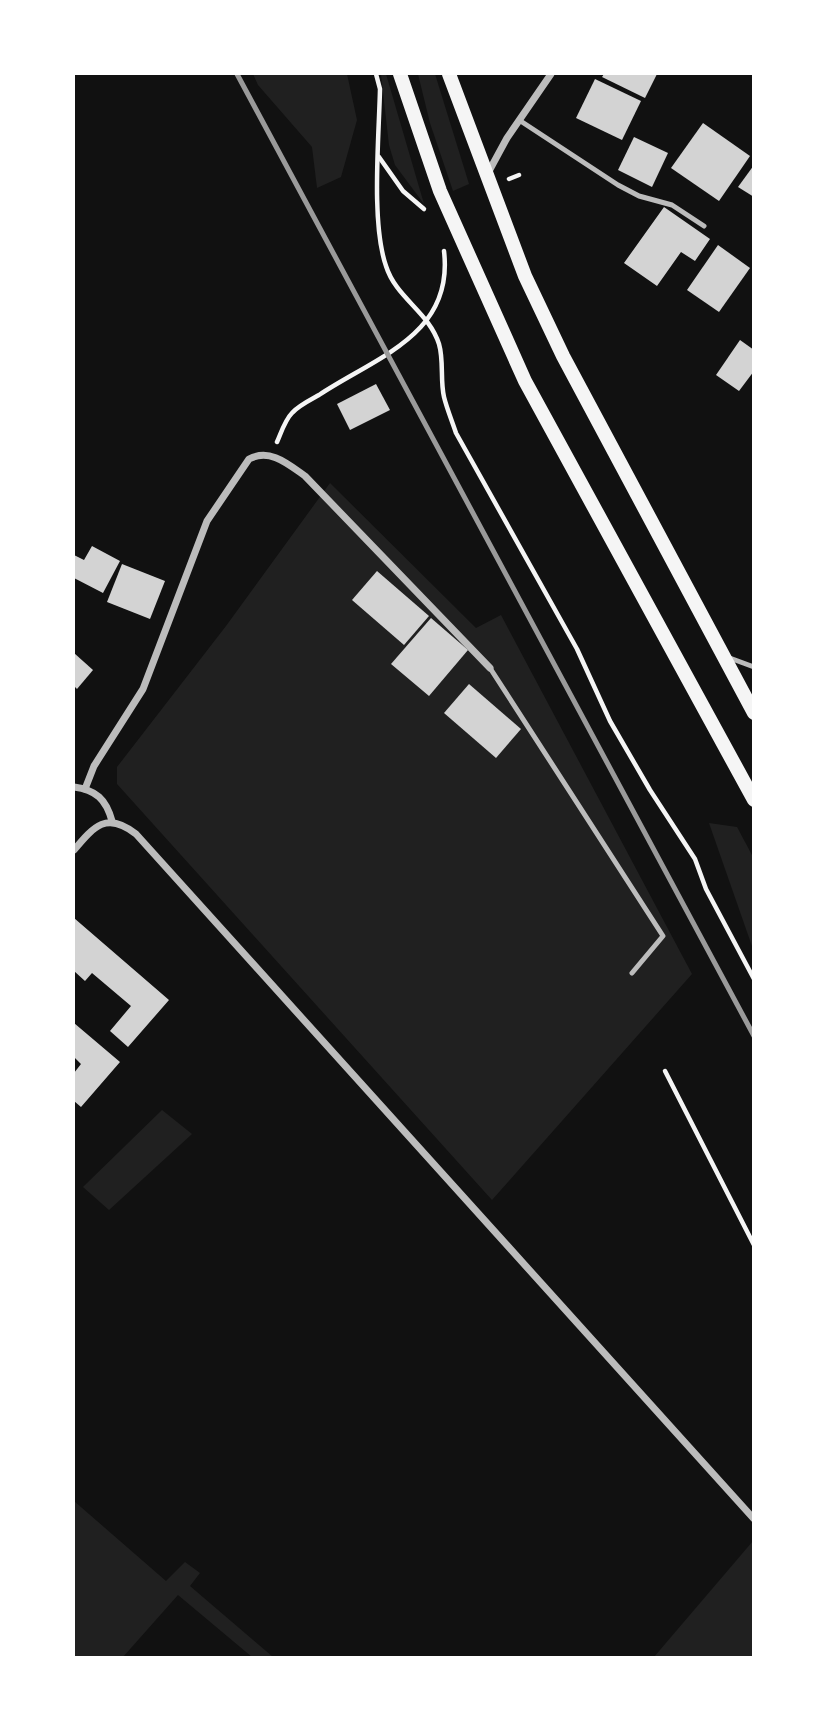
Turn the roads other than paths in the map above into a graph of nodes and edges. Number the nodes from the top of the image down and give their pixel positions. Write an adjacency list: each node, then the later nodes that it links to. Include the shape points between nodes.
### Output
1 (400, 74): 13 (main road, via 440,191 525,381)
2 (449, 74): 5 (main road)
3 (551, 74): 4 (street)
4 (519, 120): 5 (street); 6 (lane, via 628,191 672,205)
5 (487, 177): 7 (main road, via 525,276 563,356)
6 (704, 226)
7 (722, 655): 8 (lane); 10 (main road)
8 (754, 667)
9 (490, 668): 12 (street, via 305,476 270,455 257,454 248,459 207,521 143,690 94,766); 16 (lane, via 663,936)
10 (754, 713)
11 (74, 787): 12 (street)
12 (85, 789): 14 (street, via 103,799)
13 (754, 800)
14 (112, 821): 15 (street, via 90,831); 17 (street, via 136,834)
15 (74, 850)
16 (632, 973)
17 (754, 1520)

